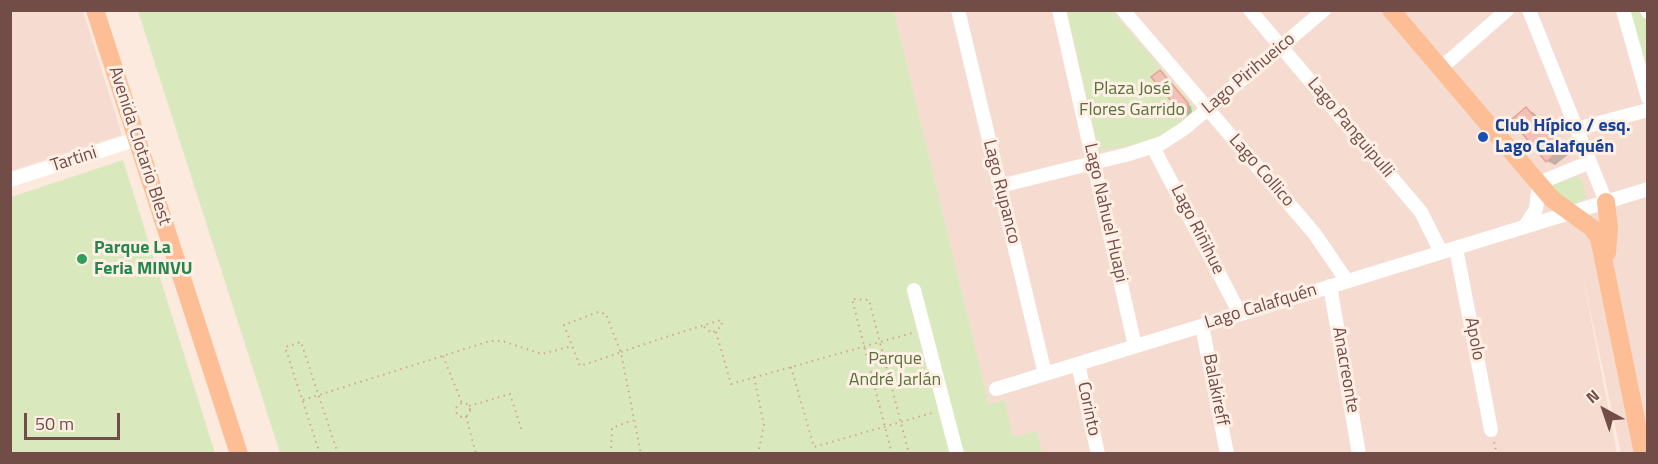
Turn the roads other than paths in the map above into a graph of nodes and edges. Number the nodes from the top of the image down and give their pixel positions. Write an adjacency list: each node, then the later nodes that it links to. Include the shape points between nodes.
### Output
1 (95, 10): 17 (main road, Avenida Clotario Blest)
2 (958, 10): 23 (street, Lago Rupanco)
3 (1059, 10): 20 (street, Lago Nahuel Huapi)
4 (1123, 10): 14 (street, Lago Collico)
5 (1250, 10): 11 (street, Lago Panguipulli)
6 (1324, 10): 11 (street, Lago Pirihueico)
7 (1391, 10): 12 (main road)
8 (1507, 10): 12 (street)
9 (1529, 10): 16 (street)
10 (1623, 10): 13 (street)
11 (1281, 47): 14 (street, Lago Pirihueico); 29 (street, Lago Panguipulli, via 1421,212)
12 (1441, 68): 22 (main road)
13 (1647, 98)
14 (1207, 109): 18 (street, Lago Pirihueico, via 1178,134); 31 (street, Lago Collico, via 1314,233)
15 (1647, 110): 16 (street)
16 (1576, 129): 19 (street)
17 (137, 139): 21 (street, Tartini); 41 (main road, Avenida Clotario Blest)
18 (1153, 147): 20 (street, Lago Pirihueico); 34 (street, Lago Riñihue)
19 (1590, 162): 22 (street); 25 (street)
20 (1094, 163): 23 (street, Lago Pirihueico); 36 (street, Lago Nahuel Huapi)
21 (11, 180)
22 (1539, 183): 26 (main road); 27 (street, via 1536,209)
23 (1000, 186): 38 (street, Lago Rupanco)
24 (1647, 189): 25 (street, Lago Calafquén)
25 (1606, 202): 26 (street, Lago Calafquén); 30 (main road)
26 (1570, 213): 27 (street, Lago Calafquén); 30 (main road, via 1596,232)
27 (1525, 226): 28 (street, Lago Calafquén)
28 (1456, 248): 29 (street, Lago Calafquén); 40 (street, Apolo)
29 (1441, 252): 31 (street, Lago Calafquén)
30 (1606, 264): 46 (main road)
31 (1347, 281): 32 (street, Lago Calafquén)
32 (1330, 286): 34 (street, Lago Calafquén); 45 (street, Anacreonte)
33 (914, 290): 42 (street)
34 (1240, 314): 35 (street, Lago Calafquén)
35 (1202, 326): 36 (street, Lago Calafquén); 44 (street, Balakireff)
36 (1135, 346): 37 (street, Lago Calafquén)
37 (1078, 364): 38 (street, Lago Calafquén); 43 (street, Corinto)
38 (1045, 374): 39 (street, Lago Calafquén)
39 (996, 389)
40 (1491, 430)
41 (239, 453)
42 (957, 453)
43 (1098, 453)
44 (1227, 453)
45 (1359, 453)
46 (1643, 453)

